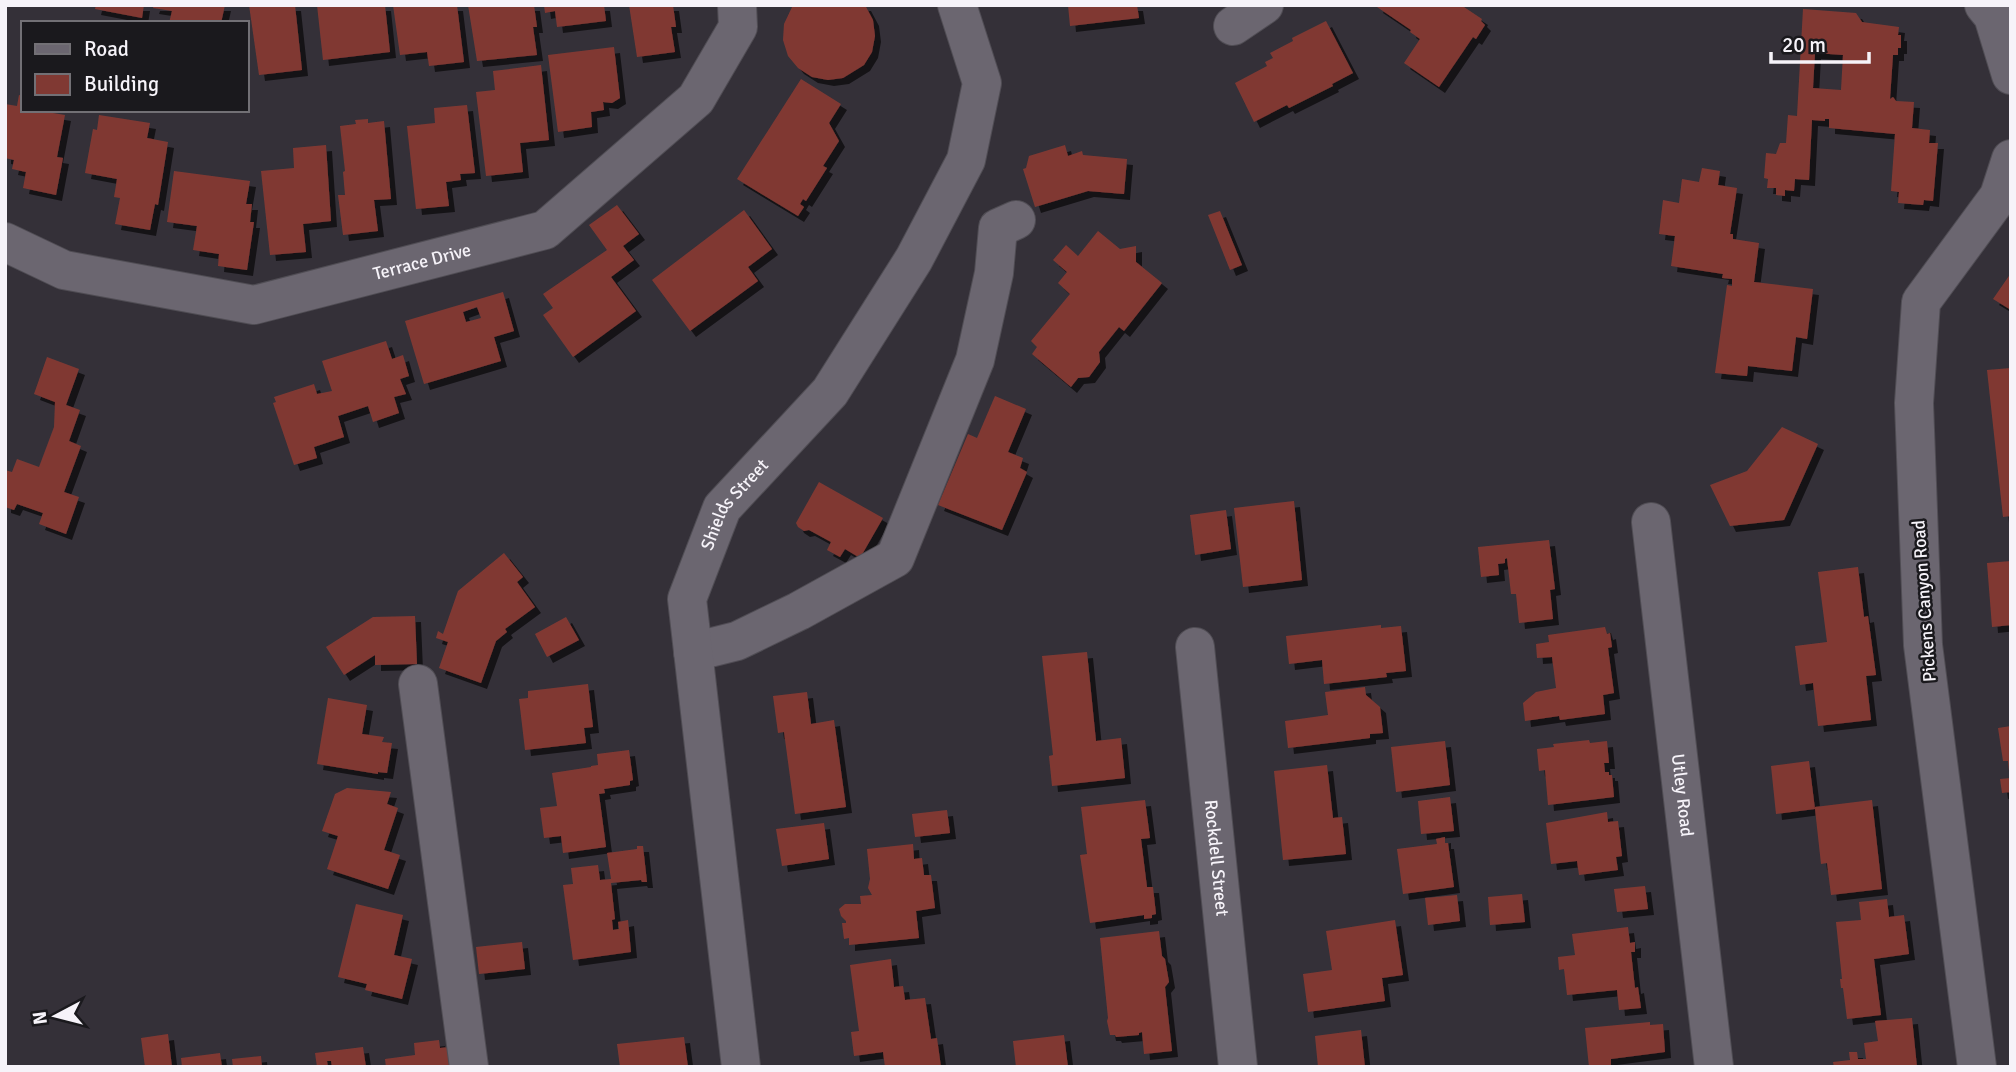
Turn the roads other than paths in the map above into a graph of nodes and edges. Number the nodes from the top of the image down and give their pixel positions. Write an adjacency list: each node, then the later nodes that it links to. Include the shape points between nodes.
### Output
1 (737, 5): 9 (street, Terrace Drive, via 738,27 696,99 545,230 254,305 64,270)
2 (957, 5): 12 (street, Shields Street, via 982,83 966,160 914,259 830,392 722,508 687,599)
3 (1264, 5): 5 (street)
4 (1984, 5): 6 (street, via 1993,16)
5 (1233, 26)
6 (2011, 75)
7 (2011, 159): 18 (street, Pickens Canyon Road, via 1999,197 1921,302 1913,403 1923,645)
8 (1016, 220): 12 (street, via 998,228 994,274 975,359 895,558 737,641)
9 (5, 242)
10 (1651, 522): 17 (street, Utley Road)
11 (1195, 647): 16 (street, Rockdell Street)
12 (693, 652): 15 (street, Shields Street)
13 (418, 684): 14 (street)
14 (469, 1067)
15 (741, 1067)
16 (1238, 1067)
17 (1714, 1067)
18 (1977, 1067)

